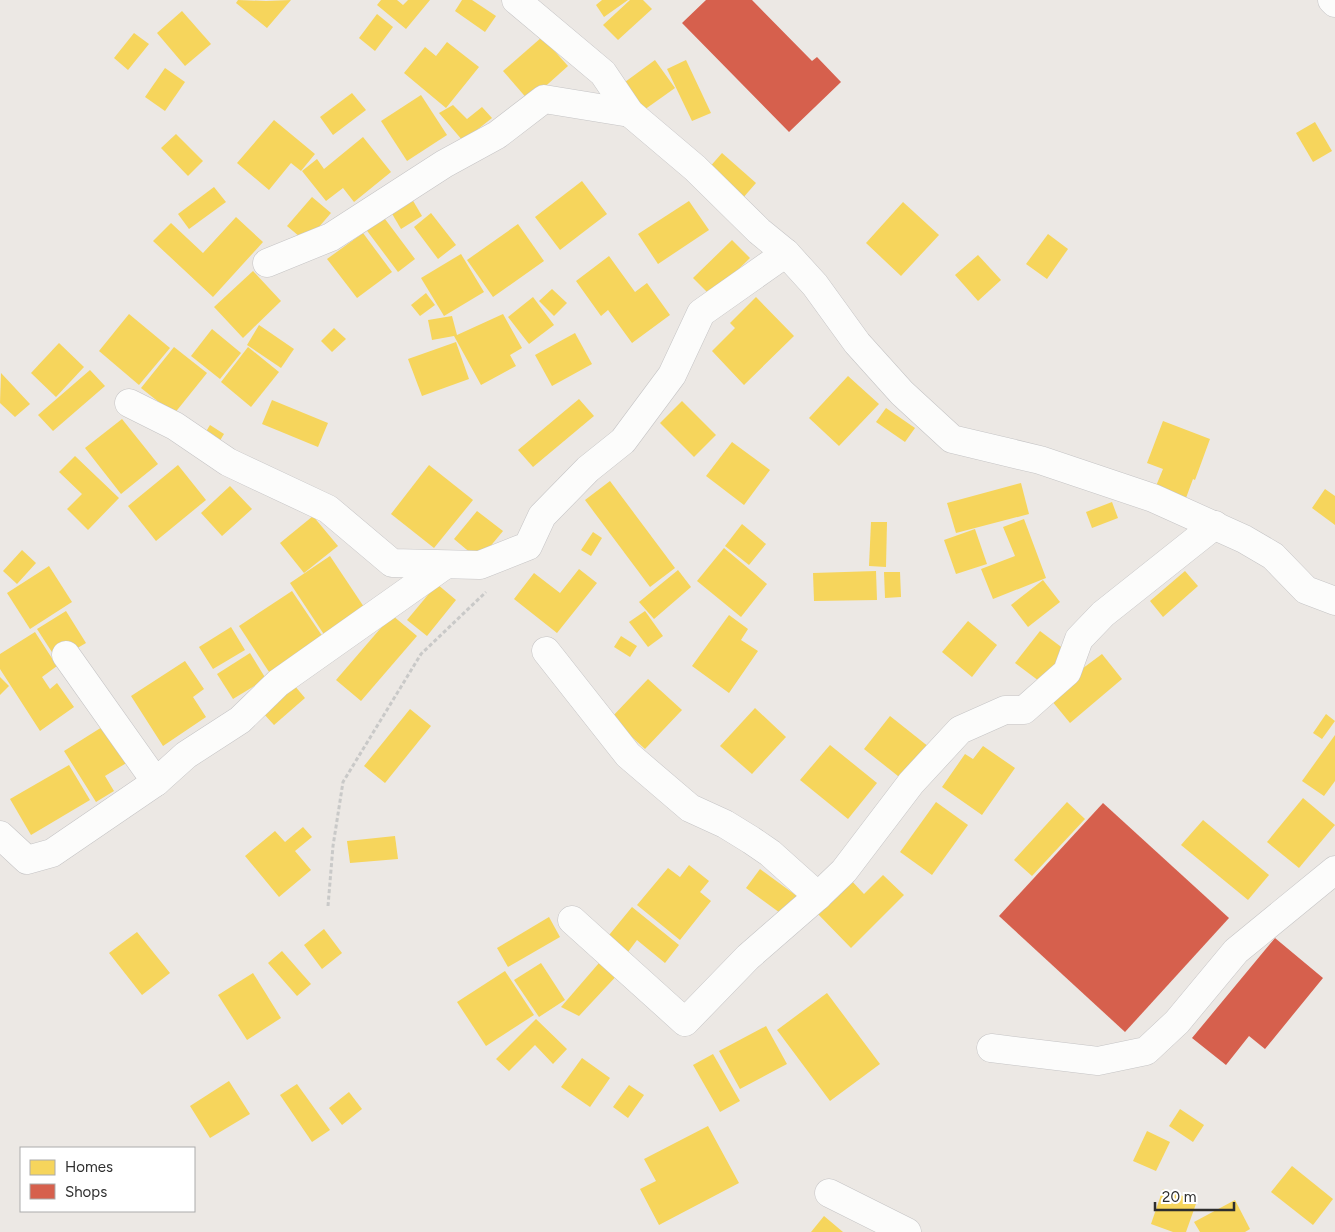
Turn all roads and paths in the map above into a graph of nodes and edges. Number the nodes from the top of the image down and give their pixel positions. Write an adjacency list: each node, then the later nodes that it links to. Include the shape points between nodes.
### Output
1 (516, 0): 4 (street, via 603,73)
2 (1332, 0): 3 (street)
3 (1335, 3)
4 (630, 114): 5 (street, via 696,168 759,231); 6 (street, via 544,99 496,135 444,164 331,237)
5 (786, 252): 8 (street, via 815,285 857,343 902,393 952,439 1040,460 1153,498); 9 (street, via 701,313 666,383 623,441 588,469 542,516 528,546 480,564)
6 (268, 262)
7 (128, 403): 9 (street, via 175,426 228,462 328,509 392,563)
8 (1215, 525): 11 (street, via 1273,556 1306,590); 17 (street, via 1103,614 1079,639 1067,672 1024,710 1005,710 960,730 946,742 844,871)
9 (445, 565): 14 (street, via 278,683 240,720 186,755)
10 (492, 586): 18 (path, via 421,654 343,782)
11 (1335, 601)
12 (546, 651): 17 (street, via 628,755 690,808 725,824 770,853)
13 (66, 655): 14 (street)
14 (156, 782): 15 (street, via 52,853 27,860)
15 (0, 835)
16 (1335, 870): 20 (street, via 1236,951 1178,1022 1146,1051 1098,1061)
17 (818, 896): 19 (street, via 748,957 684,1022)
18 (328, 906)
19 (572, 920)
20 (991, 1048)
21 (829, 1193): 22 (street)
22 (907, 1232)

